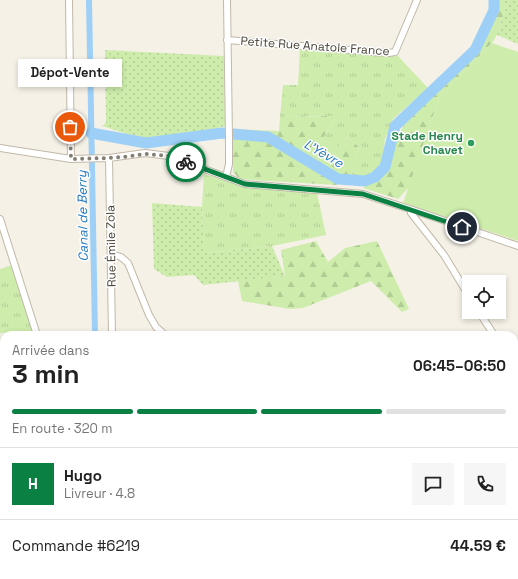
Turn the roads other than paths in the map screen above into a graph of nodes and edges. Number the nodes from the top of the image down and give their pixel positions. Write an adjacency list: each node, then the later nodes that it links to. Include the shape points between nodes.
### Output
1 (69, 0): 7 (street)
2 (227, 0): 4 (street)
3 (417, 0): 4 (street, Petite Rue Anatole France, via 395,52)
4 (227, 40): 8 (street, via 229,164)
5 (0, 148): 7 (street)
6 (109, 158): 7 (street); 8 (street, via 146,154 169,156); 12 (street, Rue Émile Zola)
7 (71, 159)
8 (226, 177): 9 (street, via 245,184 363,194)
9 (413, 210): 11 (street); 13 (street, via 412,213 444,255)
10 (0, 219): 15 (street)
11 (518, 246)
12 (110, 254): 16 (street, Rue Émile Zola); 17 (street, via 121,257 128,263 149,315)
13 (462, 285)
14 (484, 319): 18 (street)
15 (36, 331)
16 (112, 331)
17 (160, 331)
18 (491, 331)

